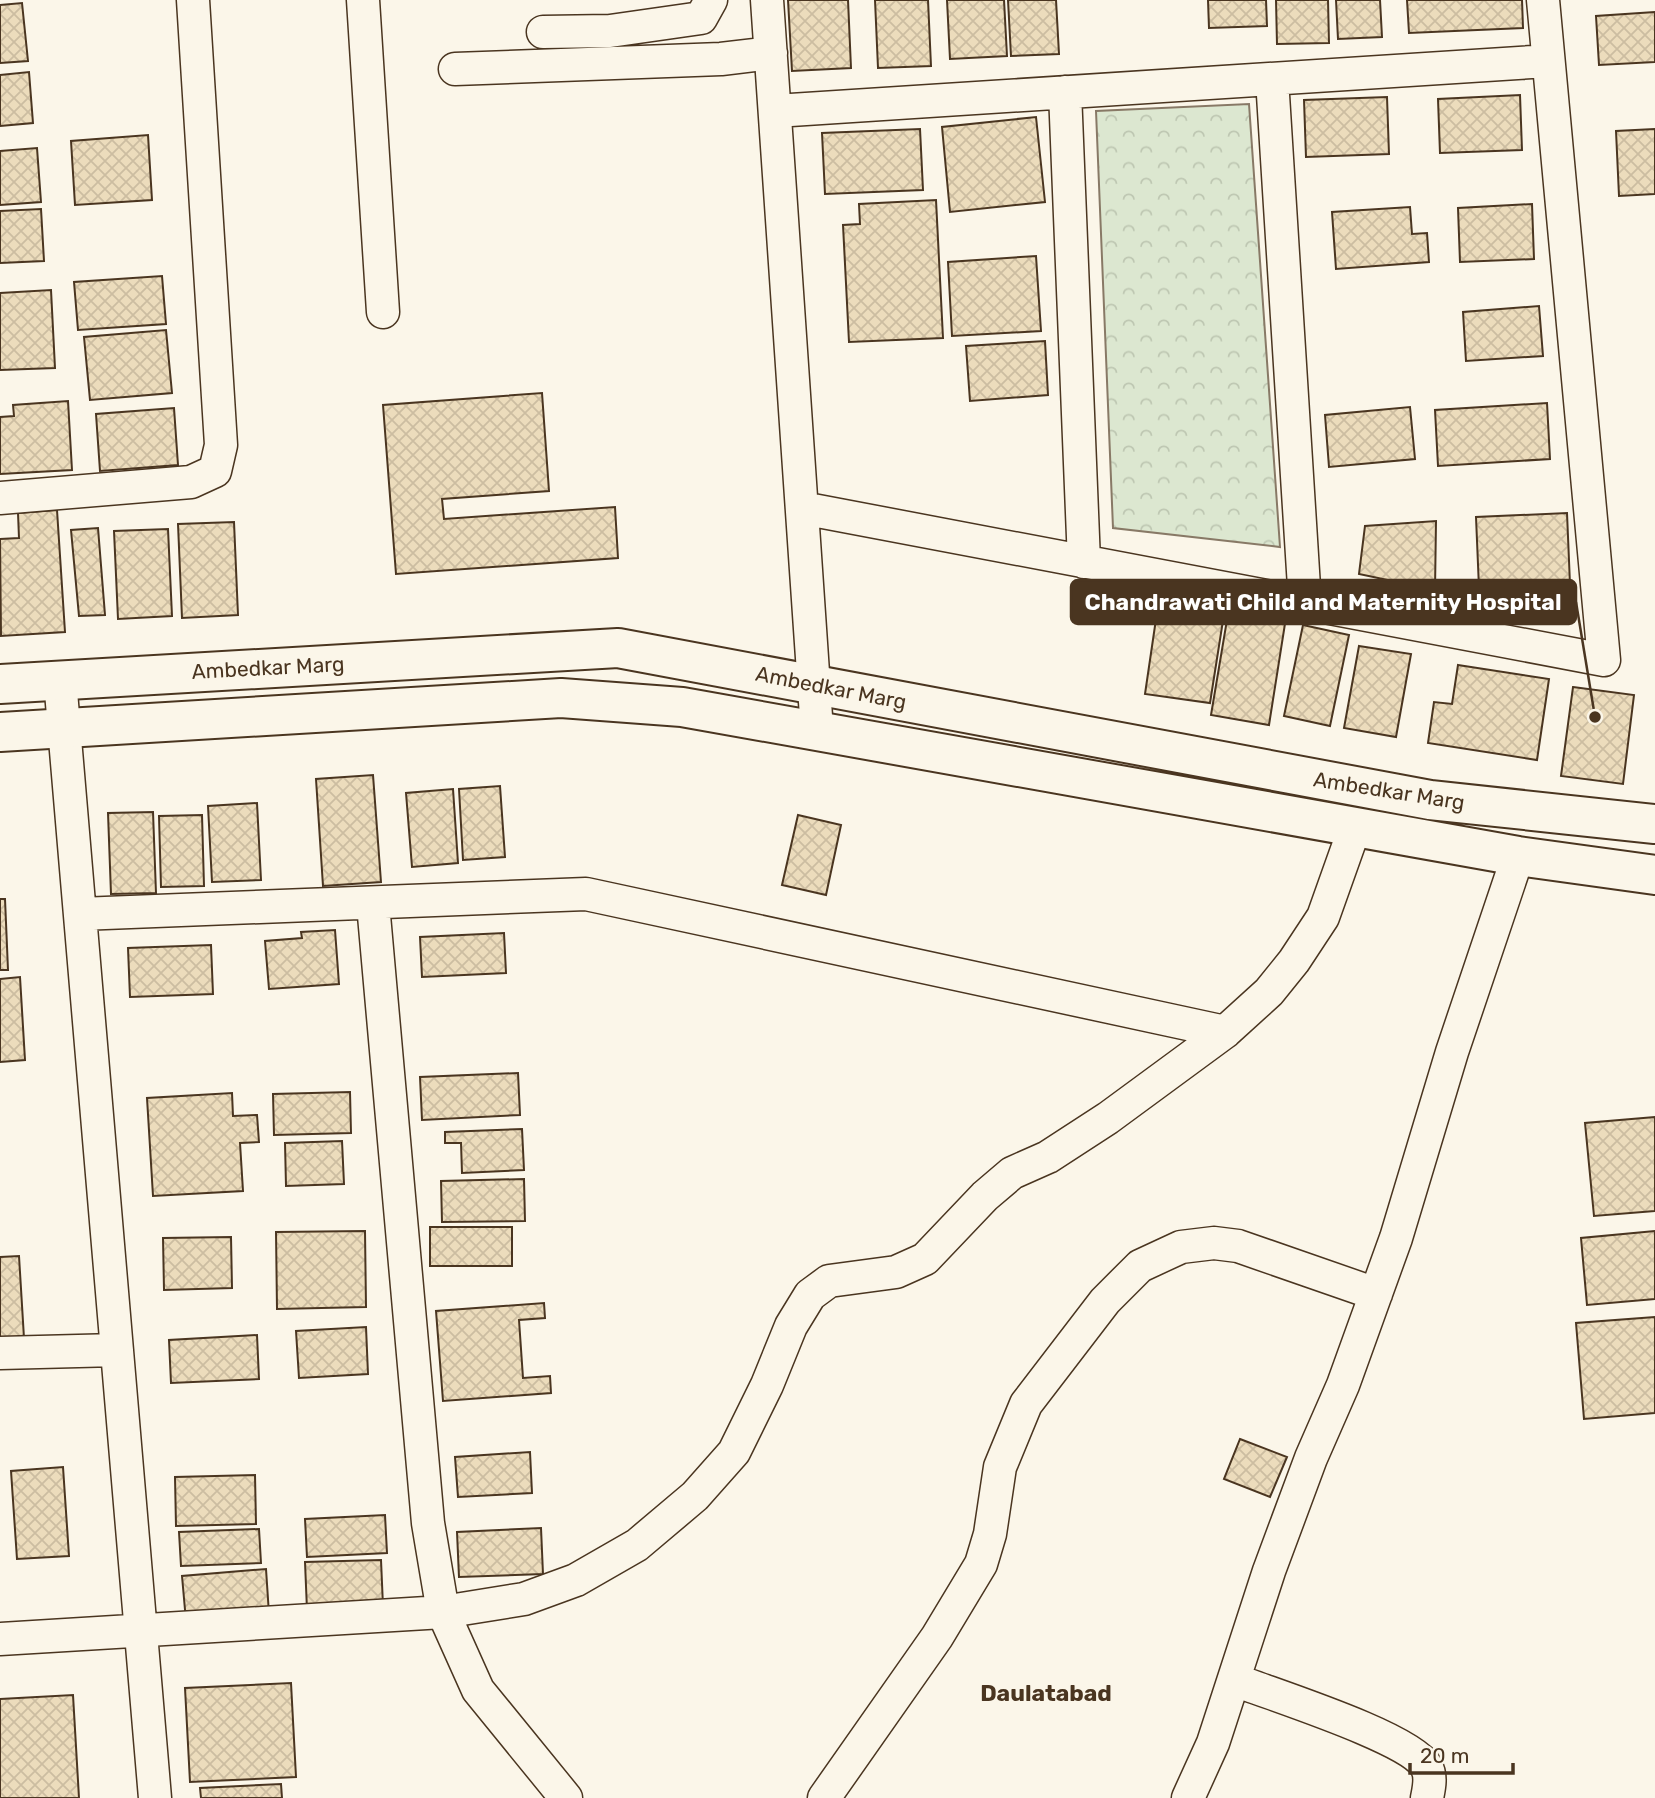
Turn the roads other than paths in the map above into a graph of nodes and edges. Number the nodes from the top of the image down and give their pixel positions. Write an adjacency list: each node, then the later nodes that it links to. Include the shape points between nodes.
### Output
1 (194, 0): 14 (street, via 221,445 215,471 191,482)
2 (363, 0): 13 (street)
3 (711, 0): 6 (street, via 701,18 610,31)
4 (767, 0): 7 (street)
5 (1543, 0): 8 (street)
6 (543, 32)
7 (771, 53): 9 (street); 12 (street)
8 (1548, 61): 10 (street); 17 (street, via 1604,660)
9 (455, 69)
10 (1272, 79): 11 (street); 17 (street)
11 (1065, 92): 12 (street); 16 (street)
12 (775, 111): 15 (street)
13 (383, 312)
14 (0, 498)
15 (802, 508): 16 (street); 20 (street)
16 (1084, 562): 17 (street)
17 (1305, 603)
18 (60, 680): 19 (street, Ambedkar Marg); 20 (street, Ambedkar Marg, via 618,648); 21 (street)
19 (0, 684)
20 (814, 685): 22 (street); 24 (street, Ambedkar Marg, via 1430,800)
21 (64, 728): 22 (street, Ambedkar Marg, via 561,698 682,707); 23 (street, Ambedkar Marg); 29 (street)
22 (817, 731): 25 (street, Ambedkar Marg)
23 (0, 732)
24 (1655, 824)
25 (1354, 827): 26 (street, Ambedkar Marg); 30 (street, via 1323,917 1269,992)
26 (1518, 856): 27 (street, Ambedkar Marg); 31 (street)
27 (1655, 875)
28 (373, 904): 29 (street); 30 (street, via 586,894); 34 (street, via 428,1522)
29 (80, 914): 32 (street)
30 (1225, 1032): 34 (street, via 1108,1118 1048,1157 1012,1173 926,1259 896,1272 829,1281 810,1295 791,1326 734,1452 695,1496 637,1545 576,1580 524,1599)
31 (1376, 1294): 37 (street, via 1269,1571); 40 (street, via 1238,1246 1214,1243 1181,1247 1140,1266 1105,1301 1026,1404 1000,1466 981,1564 937,1637)
32 (117, 1350): 33 (street); 35 (street)
33 (0, 1353)
34 (443, 1612): 35 (street); 39 (street, via 478,1690)
35 (142, 1630): 36 (street); 38 (street)
36 (0, 1639)
37 (1235, 1680): 41 (street); 42 (street, via 1396,1744 1426,1767 1430,1779)
38 (155, 1798)
39 (566, 1798)
40 (824, 1798)
41 (1188, 1798)
42 (1427, 1798)

